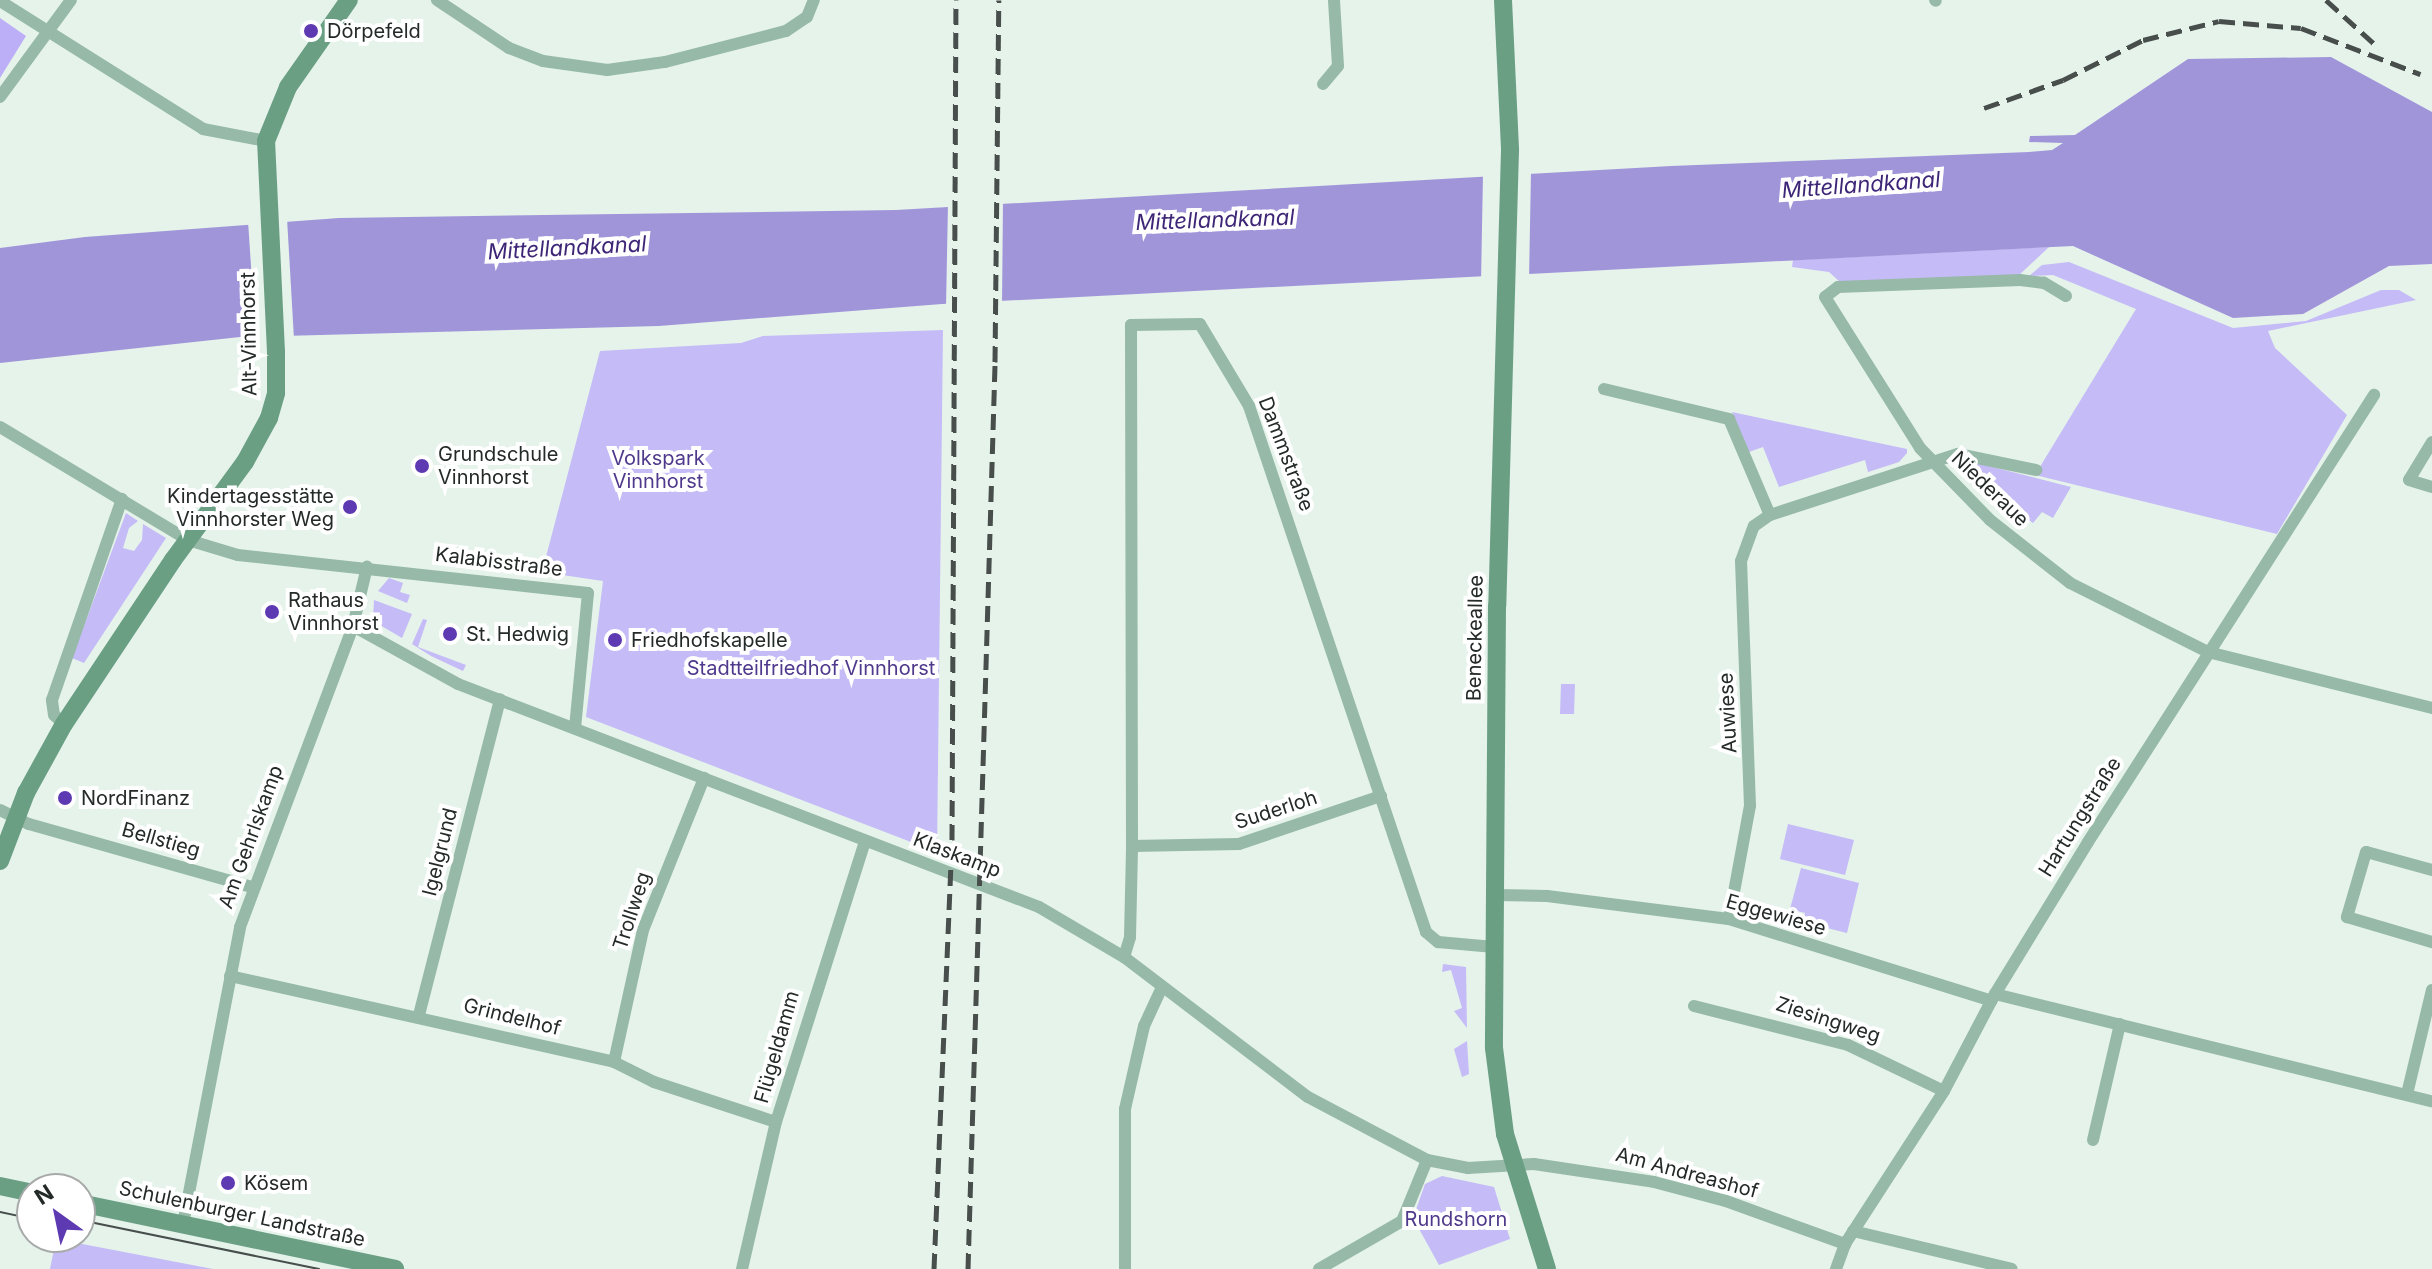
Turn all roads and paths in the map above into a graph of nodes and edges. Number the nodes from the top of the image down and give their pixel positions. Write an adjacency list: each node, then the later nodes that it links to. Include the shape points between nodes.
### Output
1 (71, 0): 8 (street)
2 (349, 0): 11 (street, Alt-Vinnhorst, via 288,87)
3 (437, 0): 4 (street, via 509,48 543,61 607,70 665,62 786,31 807,17)
4 (814, 0)
5 (1334, 0): 9 (street, via 1338,66)
6 (1503, 0): 38 (street, Beneckeallee, via 1510,148)
7 (0, 1): 8 (street)
8 (50, 29): 10 (street); 11 (street, via 203,129)
9 (1323, 84)
10 (0, 97)
11 (266, 141): 22 (street, Alt-Vinnhorst, via 276,393 245,462)
12 (2066, 296): 17 (street, Niederaue, via 2044,283 2020,280 1827,292 1826,303 1888,404)
13 (1604, 389): 21 (street, via 1729,419)
14 (2374, 395): 25 (street, Hartungstraße)
15 (0, 427): 20 (street)
16 (2432, 442): 19 (street, via 2409,480)
17 (1933, 462): 18 (street, via 1958,454); 21 (street); 25 (street, Niederaue, via 1990,520 2070,583)
18 (2036, 470)
19 (2432, 487)
20 (122, 499): 22 (street); 28 (street, via 52,700 54,715)
21 (1770, 515): 39 (street, Auwiese, via 1749,535 1741,561 1750,806)
22 (188, 540): 23 (street, via 238,555); 28 (street, Alt-Vinnhorst)
23 (367, 567): 24 (street, Am Gehrlskamp); 29 (street, Kalabisstraße, via 588,593)
24 (353, 626): 26 (street, Klaskamp, via 458,684); 37 (street, Am Gehrlskamp)
25 (2208, 652): 27 (street, Niederaue); 46 (street, Hartungstraße)
26 (500, 699): 29 (street, Klaskamp); 48 (street, Igelgrund)
27 (2432, 708)
28 (64, 724): 32 (street, Alt-Vinnhorst)
29 (575, 727): 30 (street, Klaskamp)
30 (704, 778): 33 (street, Klaskamp); 50 (street, Trollweg, via 643,930)
31 (1381, 796): 34 (street, Suderloh, via 1239,844); 34 (street, Dammstraße, via 1249,406 1200,324 1131,325); 41 (street, Dammstraße, via 1426,932 1438,942)
32 (8, 814): 35 (street, Alt-Vinnhorst); 37 (street, Bellstieg)
33 (865, 841): 42 (street, Klaskamp, via 1039,907); 54 (street, Flügeldamm)
34 (1132, 846): 42 (street, Dammstraße, via 1130,937)
35 (0, 861)
36 (2432, 870): 40 (street, via 2366,852 2347,917)
37 (251, 887): 43 (street, Am Gehrlskamp)
38 (1495, 895): 39 (street, Eggewiese, via 1547,896); 41 (street, Beneckeallee)
39 (1729, 919): 46 (street, Eggewiese)
40 (2432, 942)
41 (1494, 947): 57 (street, Beneckeallee, via 1496,1062)
42 (1124, 957): 44 (street, Klaskamp)
43 (230, 976): 48 (street, Grindelhof); 59 (street, Am Gehrlskamp)
44 (1162, 987): 56 (street, Klaskamp, via 1308,1097 1352,1125); 64 (street, via 1144,1026 1125,1109)
45 (2432, 990): 52 (street)
46 (1994, 997): 49 (street, Eggewiese); 51 (street, Hartungstraße)
47 (1694, 1006): 51 (street, Ziesingweg, via 1848,1045)
48 (419, 1015): 50 (street, Grindelhof)
49 (2120, 1024): 52 (street, Eggewiese); 55 (street)
50 (614, 1062): 54 (street, Grindelhof, via 654,1082)
51 (1944, 1091): 60 (street, Hartungstraße)
52 (2407, 1094): 53 (street, Eggewiese)
53 (2432, 1101)
54 (776, 1122): 63 (street, Flügeldamm)
55 (2093, 1140)
56 (1427, 1160): 57 (street, Klaskamp, via 1468,1168); 65 (street, via 1402,1221)
57 (1513, 1165): 61 (street, Am Andreashof, via 1591,1169 1654,1182 1726,1201); 66 (street, Beneckeallee)
58 (96, 1206): 59 (street, Schulenburger Landstraße)
59 (183, 1224): 62 (street, Schulenburger Landstraße)
60 (1853, 1231): 61 (street, Hartungstraße); 68 (street)
61 (1845, 1244): 67 (street, Hartungstraße)
62 (395, 1269)
63 (742, 1269)
64 (1125, 1269)
65 (1319, 1269)
66 (1547, 1269)
67 (1836, 1269)
68 (2012, 1269)

